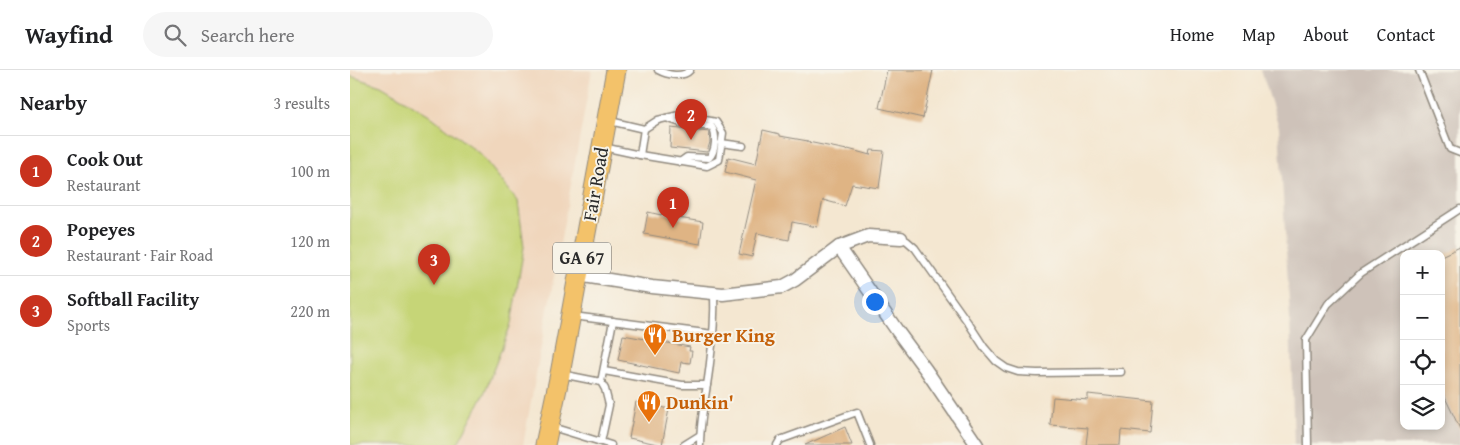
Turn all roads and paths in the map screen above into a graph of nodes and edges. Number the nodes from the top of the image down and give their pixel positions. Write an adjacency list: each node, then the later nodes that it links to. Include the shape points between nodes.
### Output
1 (616, 70): 6 (main road, Fair Road / GA 67)
2 (658, 70): 3 (lane, via 678,75)
3 (690, 70)
4 (1419, 70): 11 (lane, via 1450,149)
5 (666, 118): 7 (lane); 8 (lane, via 679,115 716,122 723,133); 13 (lane, via 712,127 715,132 713,154 709,158 687,157)
6 (607, 120): 7 (lane); 10 (main road, Fair Road / GA 67)
7 (644, 129): 12 (lane)
8 (721, 144): 9 (lane); 13 (lane, via 719,160 707,166)
9 (743, 146)
10 (602, 147): 12 (lane); 17 (main road, Fair Road / GA 67)
11 (1460, 153)
12 (640, 155): 13 (lane)
13 (680, 162)
14 (1460, 209): 37 (lane, via 1361,273 1328,304 1306,340)
15 (901, 238): 16 (street, via 868,236); 23 (lane, via 915,248 984,347 1006,368 1036,373)
16 (839, 247): 18 (street, via 782,287); 36 (street)
17 (578, 276): 18 (street); 19 (main road, Fair Road / GA 67)
18 (714, 293): 21 (lane)
19 (570, 315): 20 (lane); 24 (main road, Fair Road / GA 67)
20 (613, 321): 21 (lane); 22 (lane)
21 (713, 334): 26 (lane)
22 (604, 371): 25 (lane); 26 (lane, via 682,385)
23 (1121, 372)
24 (560, 374): 25 (lane); 27 (main road, Fair Road / GA 67)
25 (601, 382): 29 (lane, via 609,406)
26 (707, 385): 28 (lane)
27 (548, 426): 29 (lane); 30 (main road, Fair Road / GA 67)
28 (700, 435): 32 (lane); 33 (lane)
29 (601, 442): 31 (lane)
30 (545, 445)
31 (611, 445)
32 (684, 445)
33 (700, 445)
34 (777, 445): 35 (lane, via 780,440 857,412)
35 (870, 445)
36 (977, 445)
37 (1308, 445)

